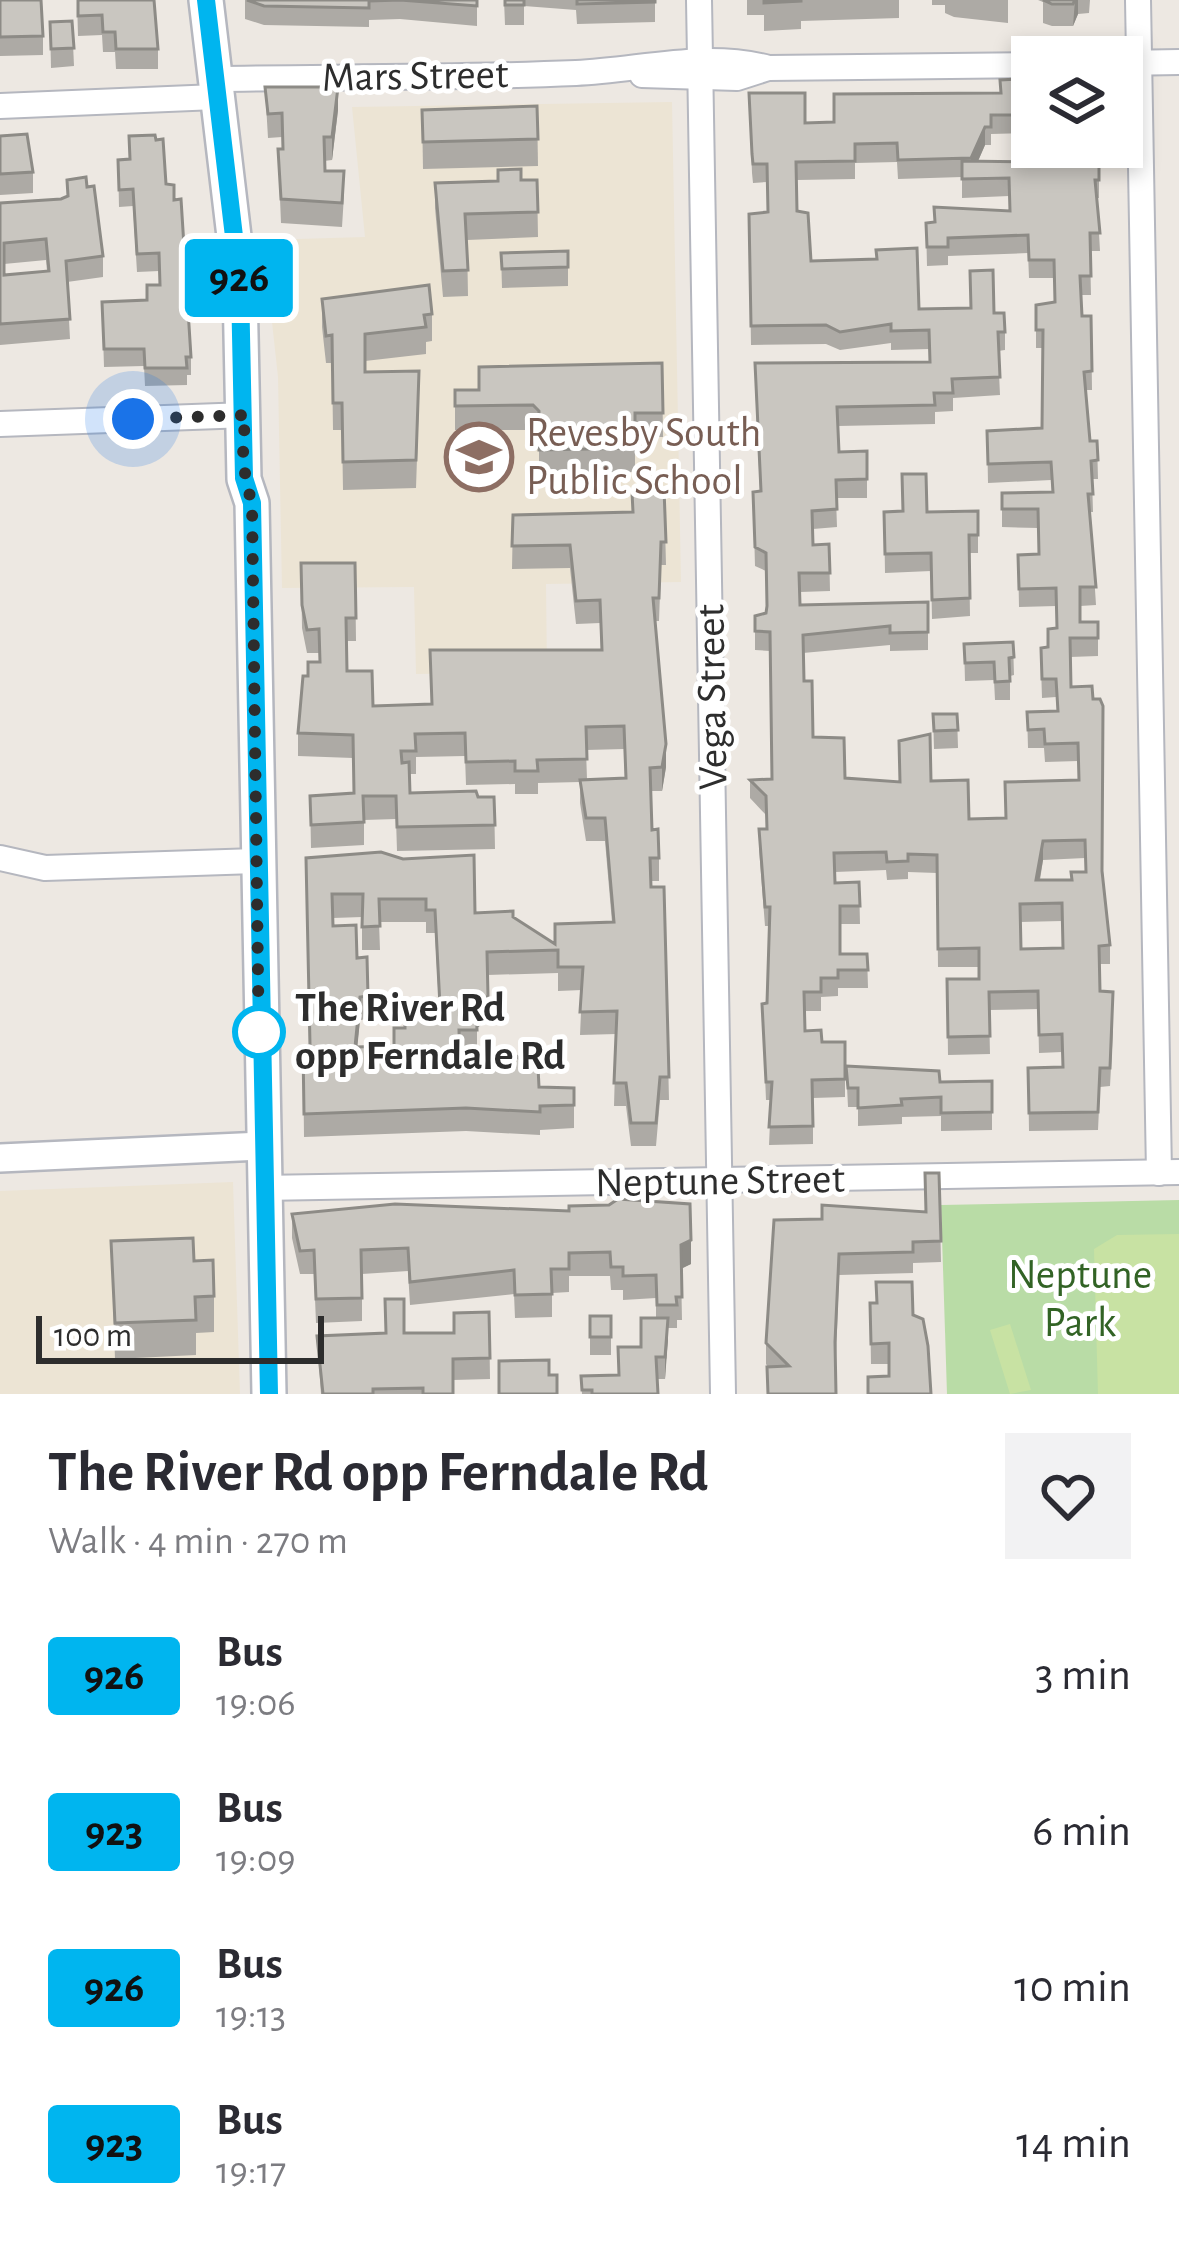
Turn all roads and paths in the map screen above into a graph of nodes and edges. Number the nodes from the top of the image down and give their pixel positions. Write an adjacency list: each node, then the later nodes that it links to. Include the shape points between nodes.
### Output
1 (206, 0): 9 (main road)
2 (699, 0): 8 (street, Vega Street)
3 (1138, 0): 4 (street)
4 (1134, 36)
5 (1179, 62): 6 (street)
6 (1143, 63)
7 (1011, 64): 8 (street, Mars Street, via 769,68 738,60)
8 (700, 69): 9 (street, Mars Street); 19 (street, Vega Street)
9 (215, 88): 10 (street, Mars Street); 12 (main road)
10 (0, 106)
11 (1135, 168): 18 (street)
12 (247, 415): 13 (street); 15 (main road)
13 (0, 424)
14 (0, 858): 15 (street, via 45,868)
15 (256, 861): 16 (main road)
16 (260, 1146): 17 (street); 20 (main road)
17 (0, 1158)
18 (1169, 1173): 19 (street, Neptune Street)
19 (720, 1181): 20 (street, Neptune Street); 22 (street, Vega Street)
20 (261, 1188): 21 (main road)
21 (269, 1394)
22 (723, 1394)

